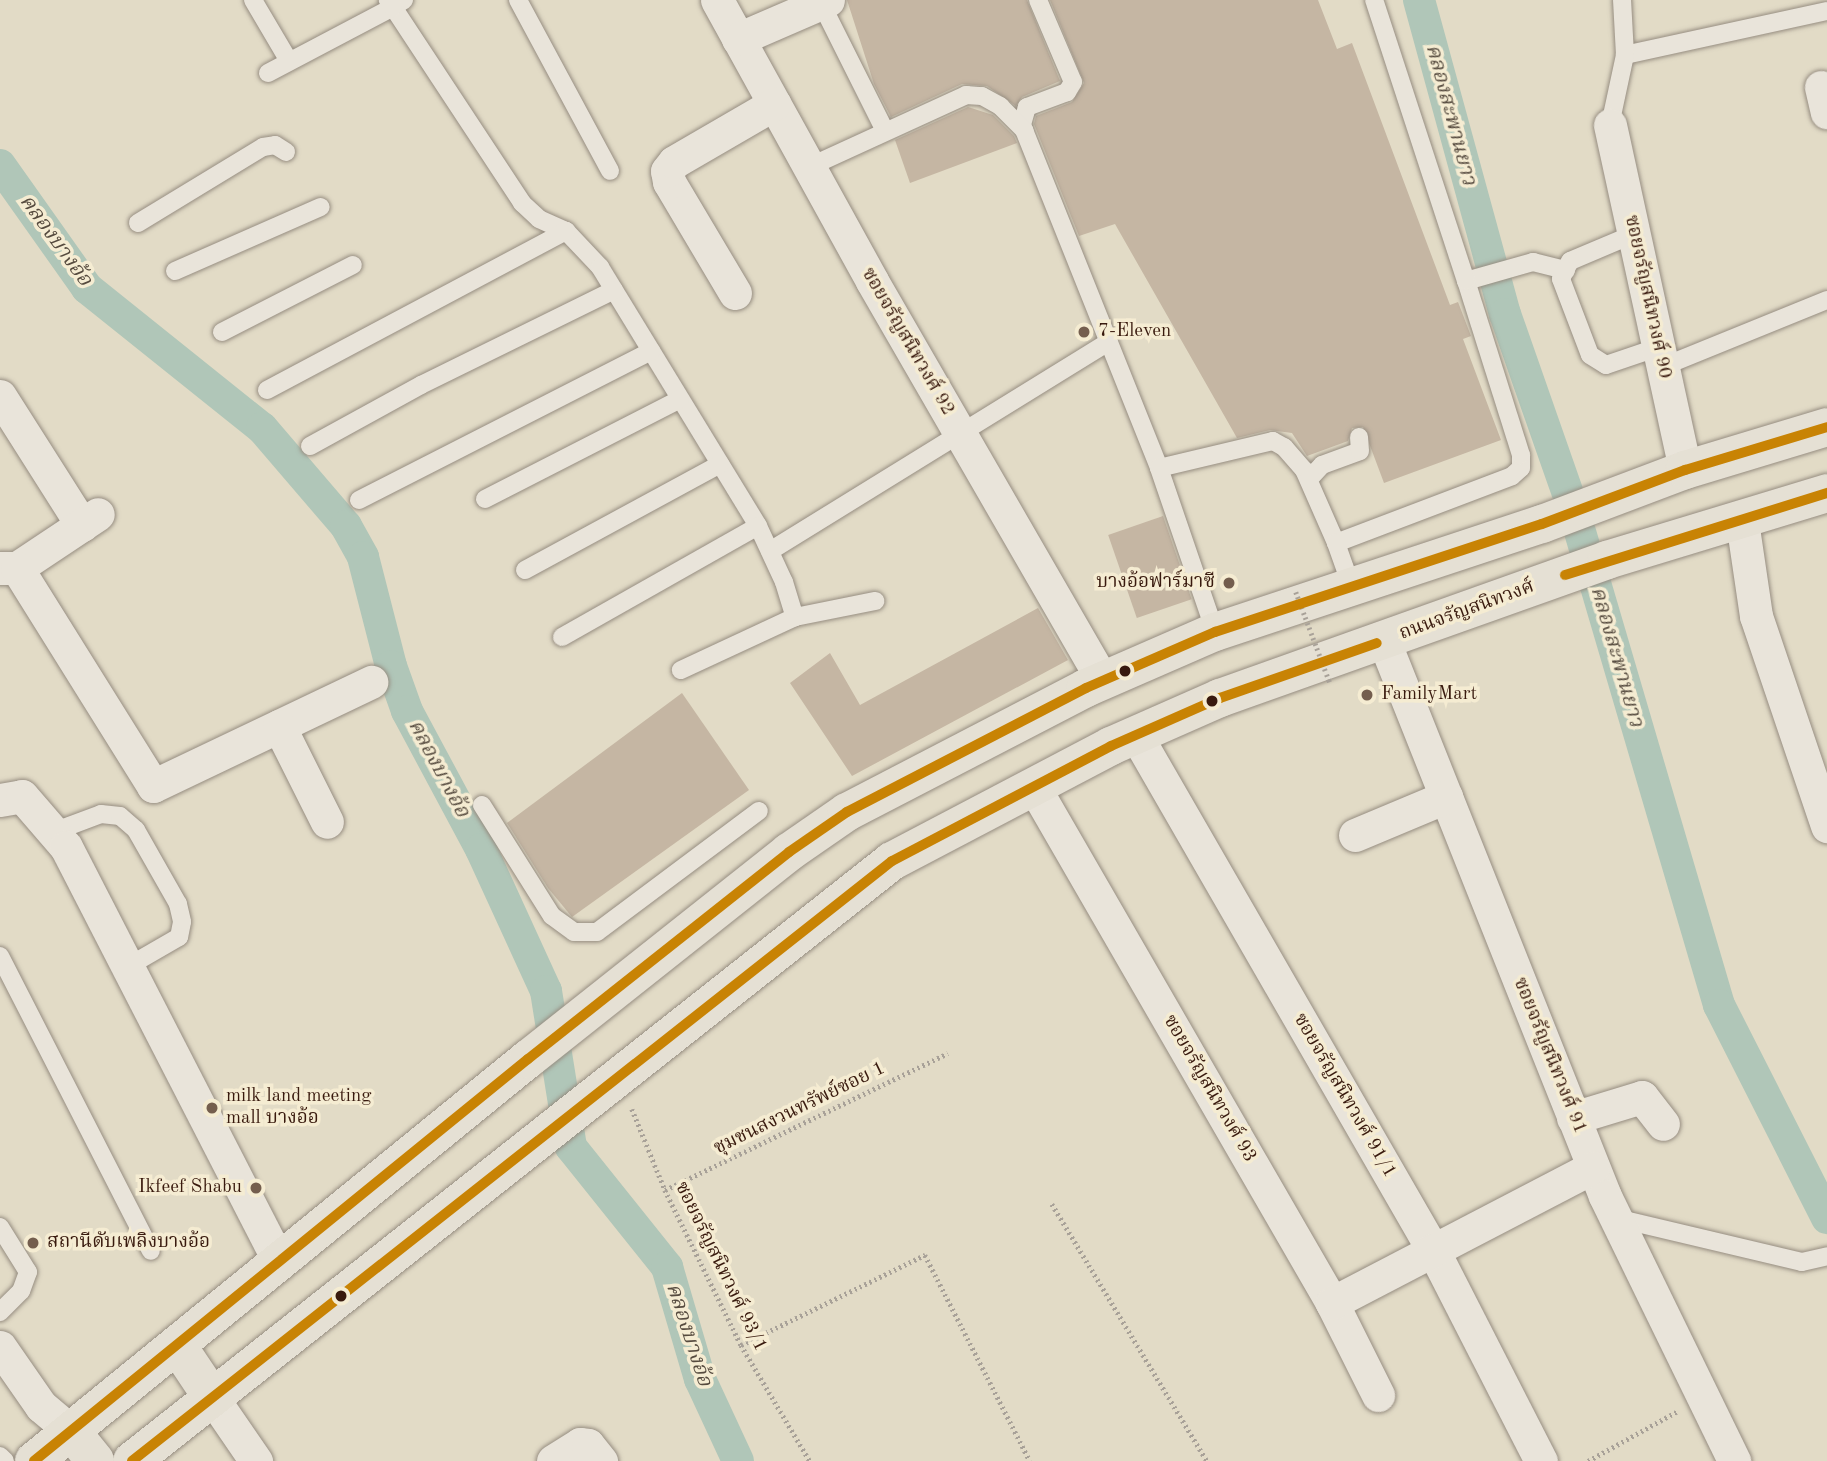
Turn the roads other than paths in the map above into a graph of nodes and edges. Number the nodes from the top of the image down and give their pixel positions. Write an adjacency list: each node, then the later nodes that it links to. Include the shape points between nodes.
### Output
1 (253, 0): 12 (lane)
2 (518, 0): 20 (lane)
3 (717, 0): 10 (street, ซอยจรัญสนิทวงศ์ 92)
4 (1038, 0): 17 (lane, via 1073,82 1066,92 1027,107 1022,117)
5 (1374, 0): 28 (lane)
6 (1622, 0): 11 (lane)
7 (825, 1): 10 (street); 16 (lane)
8 (395, 2): 12 (lane); 23 (lane, via 522,203 538,219)
9 (1827, 11): 11 (lane)
10 (738, 39): 14 (street, ซอยจรัญสนิทวงศ์ 92)
11 (1625, 55): 15 (lane)
12 (289, 61): 13 (lane)
13 (268, 73)
14 (774, 104): 19 (street, ซอยจรัญสนิทวงศ์ 92); 30 (street, via 674,162 667,171 669,182)
15 (1610, 125): 24 (street, ซอยจรัญสนิทวงศ์ 90)
16 (885, 131): 17 (lane, via 957,98 975,95 1000,106); 19 (lane)
17 (1026, 132): 33 (lane)
18 (286, 152): 22 (lane, via 275,145 263,147)
19 (809, 166): 40 (street, ซอยจรัญสนิทวงศ์ 92)
20 (610, 171)
21 (321, 207): 27 (lane)
22 (138, 223)
23 (566, 231): 29 (lane); 36 (lane)
24 (1634, 234): 26 (lane, via 1570,261); 35 (street, ซอยจรัญสนิทวงศ์ 90)
25 (353, 265): 32 (lane)
26 (1566, 270): 28 (lane, via 1533,262); 35 (lane, via 1562,279 1591,355 1606,365)
27 (175, 271)
28 (1474, 279): 52 (lane, via 1521,468 1512,476)
29 (614, 290): 34 (lane); 42 (lane, via 421,385)
30 (734, 293)
31 (1827, 300): 35 (lane)
32 (222, 332)
33 (1109, 342): 40 (lane); 44 (lane)
34 (651, 351): 38 (lane); 49 (lane)
35 (1660, 357): 45 (street, ซอยจรัญสนิทวงศ์ 90)
36 (267, 390)
37 (0, 396): 54 (street, via 91,519)
38 (680, 399): 43 (lane); 48 (lane)
39 (1827, 427): 45 (main road)
40 (960, 434): 53 (lane); 63 (street, ซอยจรัญสนิทวงศ์ 92)
41 (1359, 437): 46 (lane, via 1362,450 1322,465)
42 (310, 446)
43 (720, 464): 51 (lane); 55 (lane)
44 (1159, 468): 46 (lane, via 1272,441 1293,456); 59 (lane)
45 (1685, 470): 56 (main road)
46 (1309, 479): 52 (lane)
47 (1827, 493): 50 (main road, ถนนจรัญสนิทวงศ์)
48 (485, 499)
49 (359, 500)
50 (1742, 521): 61 (main road, ถนนจรัญสนิทวงศ์, via 1591,566); 73 (street, via 1756,616)
51 (758, 526): 53 (lane); 60 (lane)
52 (1336, 543): 56 (lane)
53 (770, 551): 58 (lane)
54 (8, 568): 65 (street, via 153,786)
55 (525, 570)
56 (1352, 588): 59 (main road)
57 (875, 601): 58 (lane)
58 (794, 617): 62 (lane)
59 (1215, 632): 63 (main road)
60 (562, 637)
61 (1384, 641): 66 (main road, ถนนจรัญสนิทวงศ์, via 1220,698); 68 (street, ซอยจรัญสนิทวงศ์ 91)
62 (681, 670)
63 (1103, 681): 86 (main road, via 847,811 528,1059)
64 (371, 682): 65 (street)
65 (279, 726): 72 (street)
66 (1136, 735): 67 (main road, ถนนจรัญสนิทวงศ์); 83 (street, ซอยจรัญสนิทวงศ์ 91/1)
67 (1034, 787): 87 (street, ซอยจรัญสนิทวงศ์ 93); 92 (main road, ถนนจรัญสนิทวงศ์, via 892,861)
68 (1446, 797): 75 (street); 78 (street, ซอยจรัญสนิทวงศ์ 91)
69 (0, 800): 74 (street, via 22,796)
70 (482, 805): 71 (lane, via 552,916 574,932 597,932)
71 (759, 811)
72 (327, 822)
73 (1827, 826)
74 (54, 832): 77 (street); 77 (lane, via 101,814 120,816 136,830 178,904 179,937)
75 (1355, 835)
76 (0, 956): 84 (lane)
77 (128, 967): 86 (street)
78 (1573, 1118): 79 (street, via 1642,1097); 80 (street, ซอยจรัญสนิทวงศ์ 91)
79 (1664, 1124)
80 (1593, 1167): 81 (street, ซอยจรัญสนิทวงศ์ 91); 83 (street)
81 (1615, 1218): 85 (lane, via 1802,1262); 103 (street, ซอยจรัญสนิทวงศ์ 91)
82 (0, 1227): 88 (lane, via 28,1272 21,1291)
83 (1433, 1250): 87 (street); 102 (street, ซอยจรัญสนิทวงศ์ 91/1)
84 (151, 1251)
85 (1827, 1256)
86 (279, 1262): 89 (main road)
87 (1332, 1303): 91 (street, ซอยจรัญสนิทวงศ์ 93)
88 (0, 1312)
89 (177, 1345): 92 (main road); 93 (main road)
90 (0, 1347): 93 (street, via 41,1406)
91 (1378, 1395)
92 (212, 1397): 98 (main road, ถนนจรัญสนิทวงศ์); 99 (street)
93 (71, 1431): 96 (main road); 97 (main road)
94 (0, 1456): 95 (lane)
95 (5, 1461)
96 (34, 1461)
97 (95, 1461)
98 (132, 1461)
99 (256, 1461)
100 (553, 1461): 101 (street, via 580,1444 588,1445)
101 (601, 1461)
102 (1541, 1461)
103 (1734, 1461)

